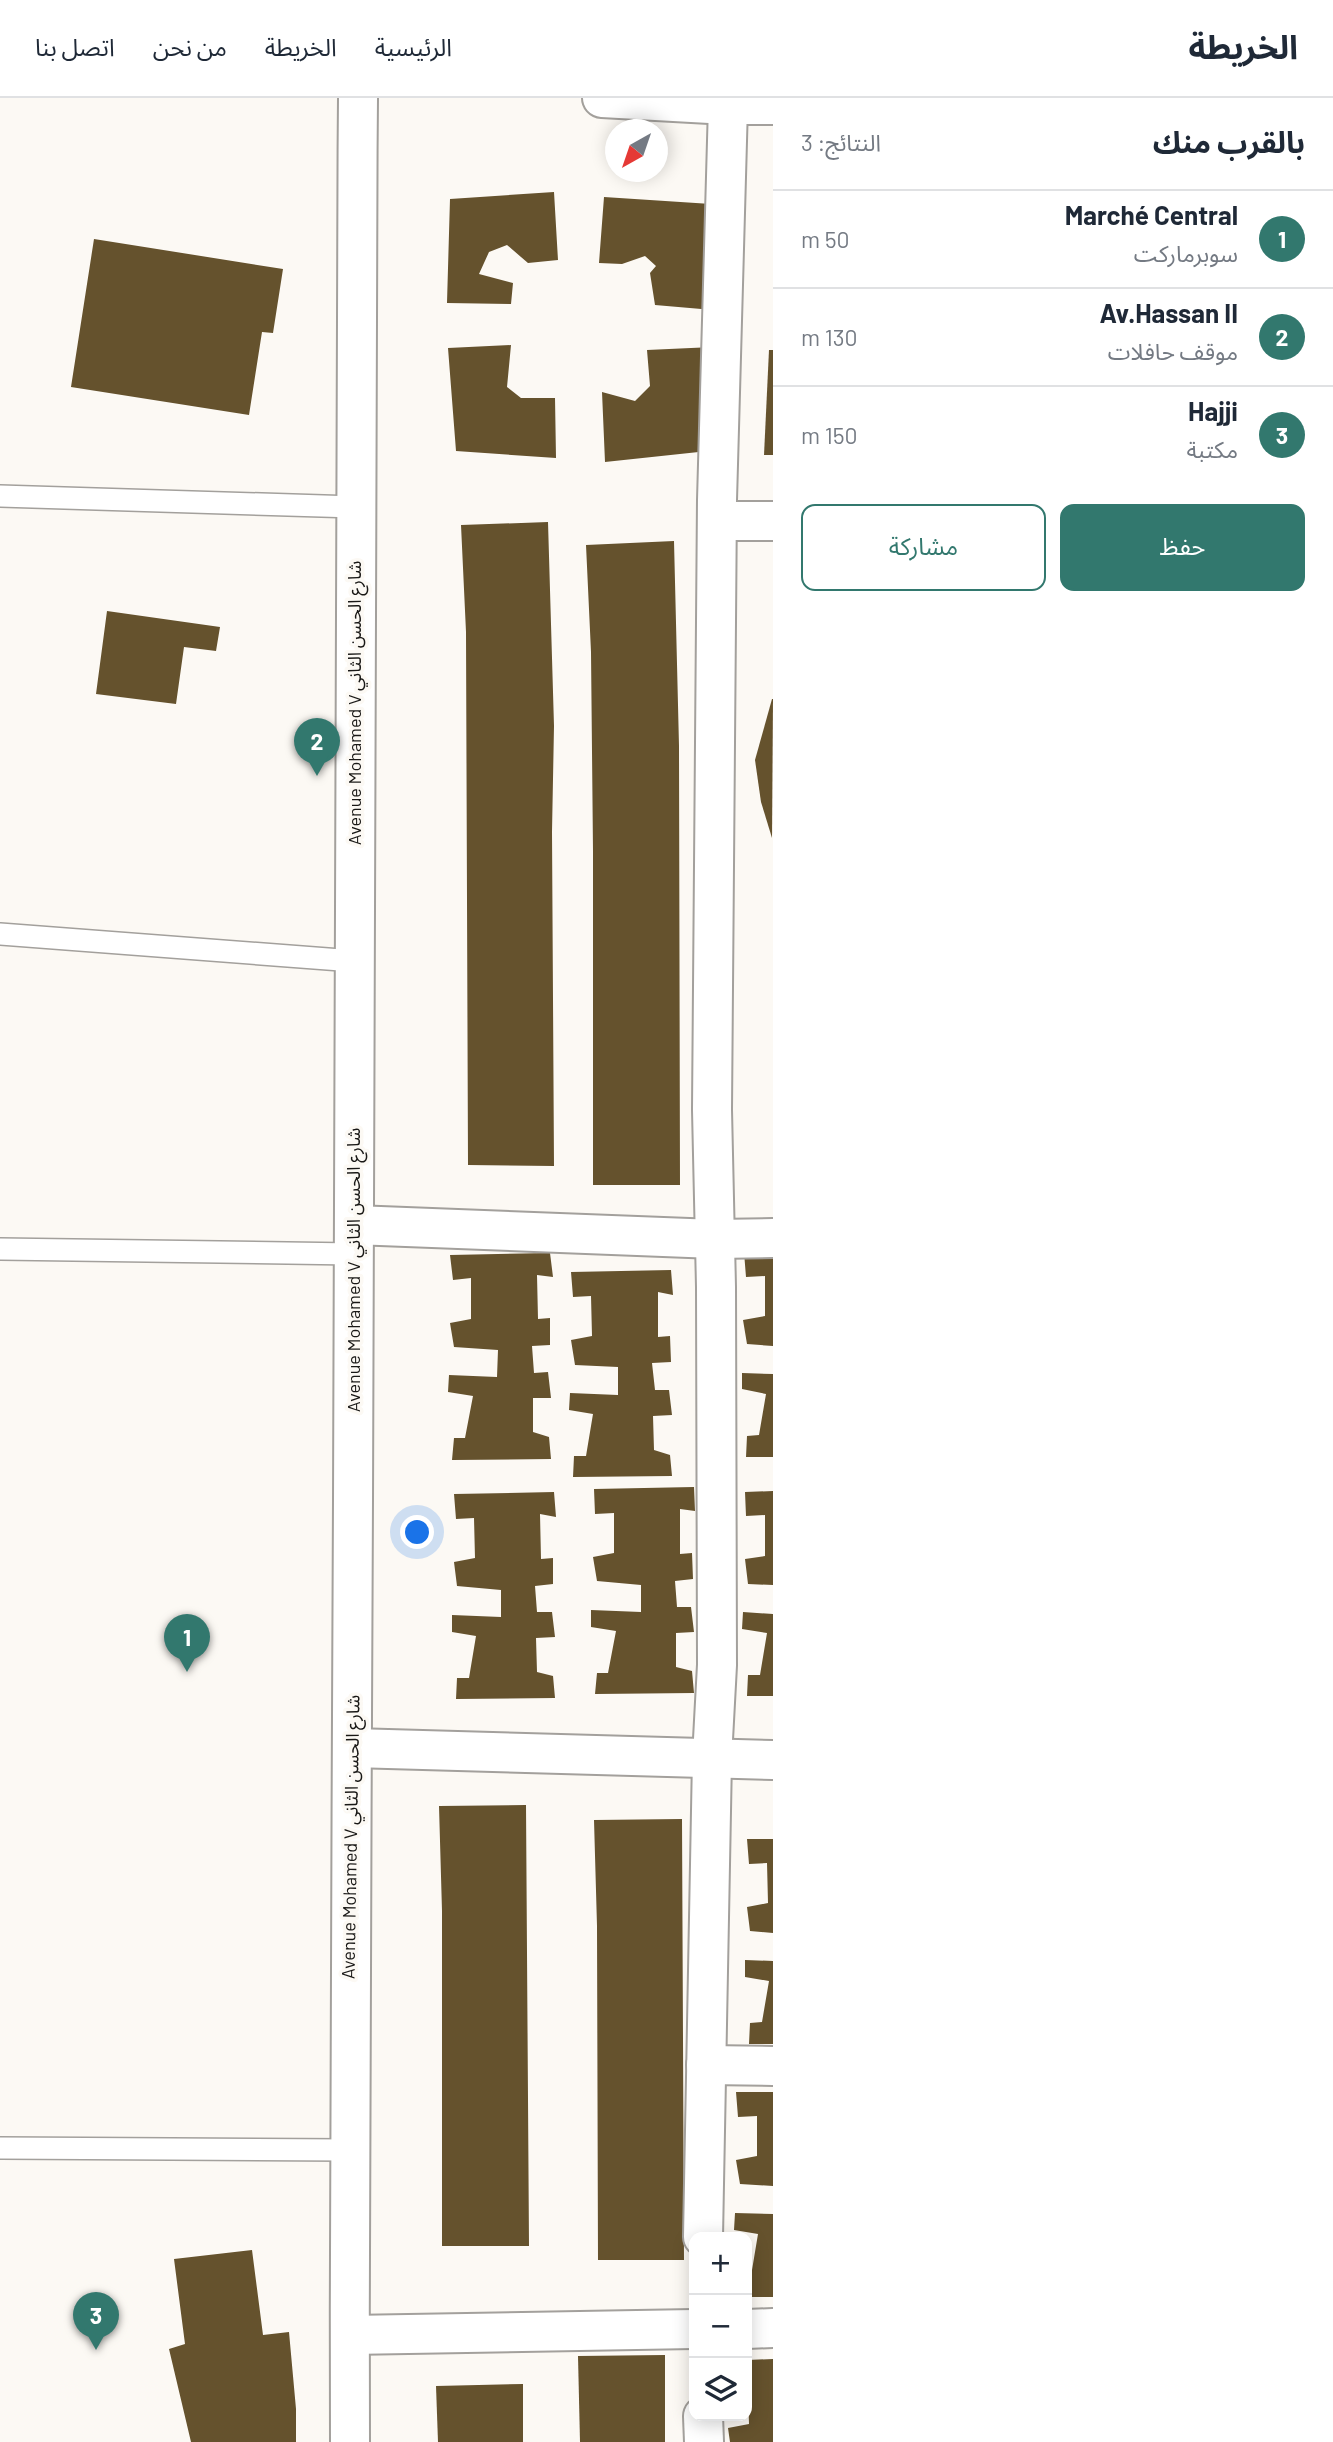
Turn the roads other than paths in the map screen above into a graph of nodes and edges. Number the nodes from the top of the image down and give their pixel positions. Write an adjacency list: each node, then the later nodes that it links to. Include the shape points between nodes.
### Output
1 (358, 98): 6 (street, Avenue Mohamed V شارع الحسن الثاني)
2 (602, 98): 3 (street)
3 (728, 105): 4 (street); 7 (street)
4 (773, 105)
5 (0, 496): 6 (lane)
6 (355, 507): 10 (street, Avenue Mohamed V شارع الحسن الثاني)
7 (718, 521): 8 (street); 13 (street)
8 (773, 521)
9 (0, 934): 10 (lane)
10 (354, 961): 12 (street, Avenue Mohamed V شارع الحسن الثاني)
11 (773, 1238): 13 (street)
12 (354, 1239): 13 (street); 14 (lane); 15 (street, Avenue Mohamed V شارع الحسن الثاني)
13 (715, 1239): 16 (street, via 717,1665)
14 (0, 1249)
15 (353, 1748): 16 (street); 21 (street, Avenue Mohamed V شارع الحسن الثاني)
16 (712, 1758): 17 (street); 18 (street)
17 (773, 1760)
18 (706, 2065): 19 (street); 22 (street)
19 (773, 2066)
20 (0, 2148): 21 (lane)
21 (348, 2150): 26 (street, Avenue Mohamed V شارع الحسن الثاني)
22 (703, 2232)
23 (773, 2328): 25 (street)
24 (689, 2329): 26 (street)
25 (752, 2329)
26 (350, 2335): 28 (street, Avenue Mohamed V شارع الحسن الثاني)
27 (703, 2421): 29 (street)
28 (350, 2442)
29 (704, 2442)

